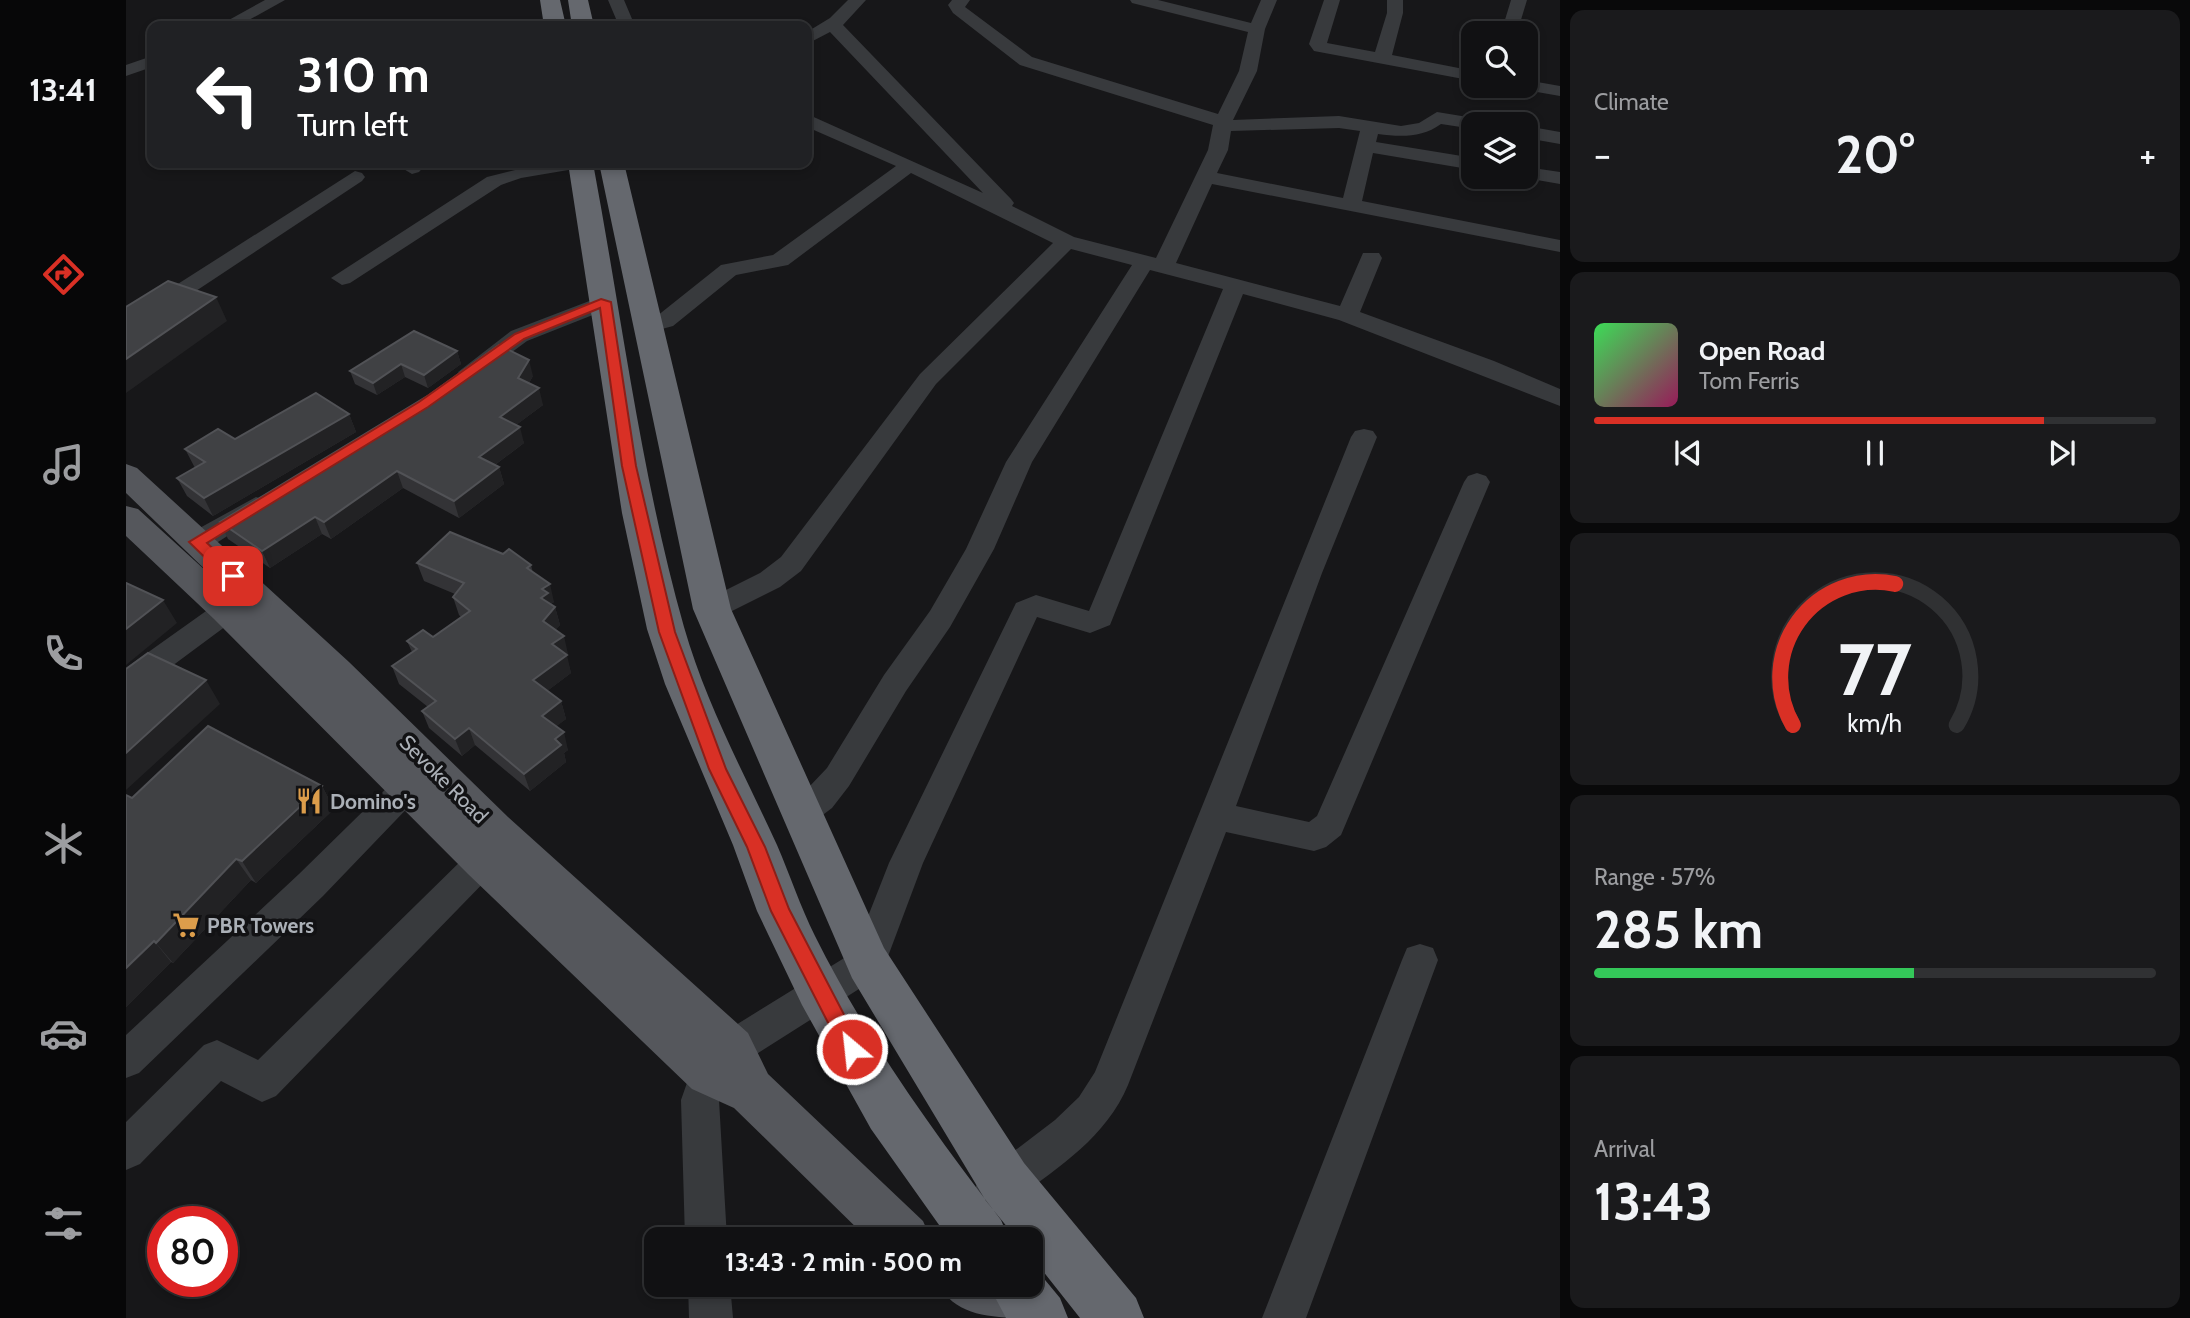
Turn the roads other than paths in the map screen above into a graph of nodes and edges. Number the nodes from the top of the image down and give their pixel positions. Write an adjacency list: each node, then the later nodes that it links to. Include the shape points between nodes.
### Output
1 (277, 0): 12 (street)
2 (550, 0): 13 (highway)
3 (578, 0): 14 (highway)
4 (616, 0): 15 (street)
5 (858, 0): 17 (street)
6 (962, 0): 28 (street, via 956,5 960,10 1022,59)
7 (1139, 0): 18 (street)
8 (1269, 0): 18 (street)
9 (1332, 0): 20 (street, via 1318,46)
10 (1395, 0): 20 (street)
11 (1519, 0): 16 (street)
12 (241, 8)
13 (554, 21)
14 (582, 21)
15 (625, 21)
16 (1513, 21)
17 (834, 22): 19 (street); 42 (street)
18 (1257, 29): 28 (street, via 1248,71)
19 (812, 35)
20 (1382, 59): 23 (street)
21 (147, 63): 22 (street)
22 (126, 71)
23 (1461, 74)
24 (1538, 87): 25 (street)
25 (1560, 91)
26 (1461, 121): 30 (street, via 1437,117 1425,127)
27 (812, 122): 33 (street)
28 (1223, 124): 30 (street, via 1339,122); 39 (street)
29 (1538, 134): 31 (street)
30 (1367, 137): 32 (street); 41 (street)
31 (1560, 138)
32 (1461, 161)
33 (910, 165): 42 (street); 51 (street, via 780,260 729,270 665,321)
34 (548, 168): 47 (street, via 494,181)
35 (580, 168): 49 (highway)
36 (612, 168): 51 (highway)
37 (1538, 175): 40 (street)
38 (355, 177): 52 (street)
39 (1206, 177): 41 (street); 46 (street)
40 (1560, 178)
41 (1351, 206): 44 (street)
42 (1016, 216): 43 (street)
43 (1068, 241): 46 (street); 62 (street, via 928,379 791,564)
44 (1560, 246)
45 (1371, 258): 50 (street)
46 (1154, 265): 48 (street); 65 (street, via 1026,451 980,549 940,619 838,777)
47 (342, 278)
48 (1236, 285): 50 (street); 69 (street, via 1100,618 1090,622 1036,605 1026,610 906,863)
49 (605, 302): 53 (street, via 519,336); 70 (highway, via 629,466 667,632 717,769)
50 (1347, 315): 54 (street)
51 (647, 326): 62 (highway)
52 (126, 327)
53 (449, 387)
54 (1558, 391)
55 (1364, 438): 66 (street)
56 (126, 475): 60 (main road, Sevoke Road)
57 (1477, 482): 66 (street, via 1329,825 1314,837)
58 (280, 491): 60 (street)
59 (126, 517): 61 (main road, Sevoke Road)
60 (197, 542): 61 (main road, Sevoke Road)
61 (239, 602): 63 (street); 64 (main road, Sevoke Road); 72 (main road, Sevoke Road, via 337,671)
62 (712, 609): 65 (highway)
63 (126, 684)
64 (408, 787): 67 (main road, Sevoke Road); 71 (street)
65 (800, 813): 69 (highway)
66 (1216, 816): 74 (street, via 1109,1085 1093,1111 1069,1134)
67 (483, 861): 72 (main road, Sevoke Road); 73 (street, via 262,1083 217,1058)
68 (1420, 960): 85 (street)
69 (868, 963): 70 (street); 74 (highway)
70 (821, 993): 72 (street); 75 (highway, via 862,1068)
71 (126, 1060)
72 (730, 1071): 76 (street, via 700,1110); 77 (main road, Sevoke Road)
73 (126, 1150)
74 (1005, 1182): 75 (street); 84 (highway)
75 (972, 1226)
76 (705, 1227)
77 (892, 1227)
78 (710, 1297): 81 (street)
79 (982, 1297): 82 (main road)
80 (1025, 1297): 83 (highway)
81 (711, 1318)
82 (1010, 1318)
83 (1040, 1318)
84 (1116, 1318)
85 (1284, 1318)

